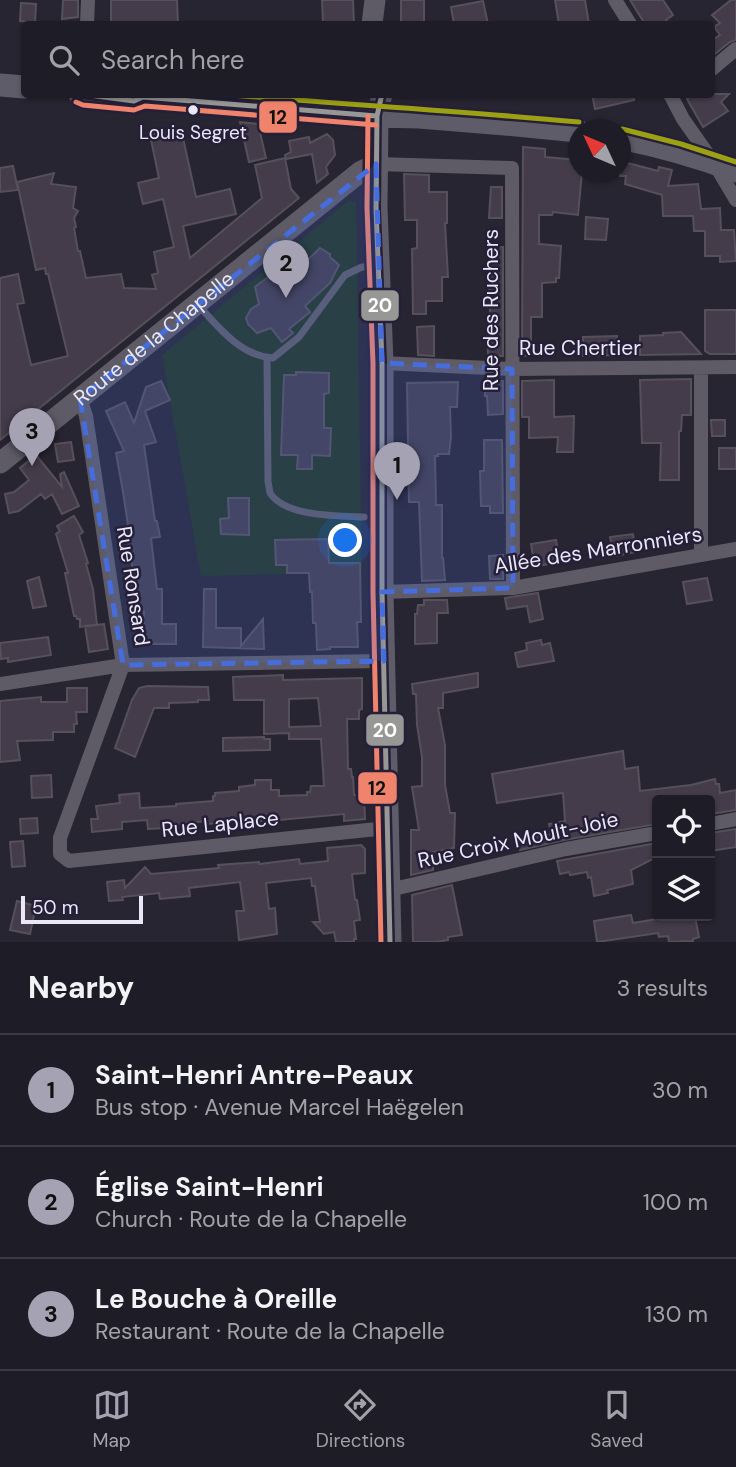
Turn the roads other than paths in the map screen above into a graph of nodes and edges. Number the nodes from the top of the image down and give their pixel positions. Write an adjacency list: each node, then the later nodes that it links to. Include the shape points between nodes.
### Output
1 (88, 0): 5 (street)
2 (375, 0): 6 (main road)
3 (383, 0): 7 (main road)
4 (615, 0): 8 (street)
5 (87, 21)
6 (372, 21)
7 (386, 21)
8 (628, 21)
9 (736, 50): 10 (street)
10 (715, 67)
11 (0, 85): 12 (main road)
12 (21, 87)
13 (111, 98): 14 (main road)
14 (139, 98)
15 (220, 98): 17 (main road)
16 (675, 98): 20 (street, via 683,119)
17 (377, 102): 18 (main road, via 431,118); 21 (main road)
18 (568, 130)
19 (631, 140): 20 (main road)
20 (714, 163): 22 (main road); 23 (street)
21 (376, 164): 24 (main road); 25 (main road, Route de la Chapelle); 30 (street, Rue des Ruchers, via 512,167)
22 (736, 171)
23 (736, 200)
24 (378, 267): 26 (lane, via 362,267 345,275 299,337); 27 (main road)
25 (196, 303): 26 (lane, via 242,348); 31 (main road, Route de la Chapelle)
26 (267, 358): 33 (lane, via 270,493 311,515)
27 (382, 363): 30 (street, Rue Chertier); 37 (main road)
28 (736, 367): 29 (street, Rue Chertier)
29 (701, 368): 30 (street, Rue Chertier); 35 (street)
30 (512, 369): 36 (street, Rue des Ruchers)
31 (80, 398): 32 (main road, Route de la Chapelle); 39 (street, Rue Ronsard)
32 (0, 463)
33 (364, 517)
34 (736, 549): 35 (street, Allée des Marronniers)
35 (701, 555): 36 (street, Allée des Marronniers)
36 (513, 588): 37 (street, Allée des Marronniers)
37 (383, 592): 38 (main road)
38 (384, 661): 39 (street); 43 (main road)
39 (124, 665): 40 (street); 45 (street, Rue Ronsard, via 61,838)
40 (0, 684)
41 (736, 819): 42 (street)
42 (715, 823)
43 (387, 828): 45 (street, Rue Laplace, via 69,861); 46 (main road)
44 (652, 834): 46 (street, Rue Croix Moult-Joie)
45 (60, 854)
46 (388, 890): 47 (main road)
47 (390, 942)

